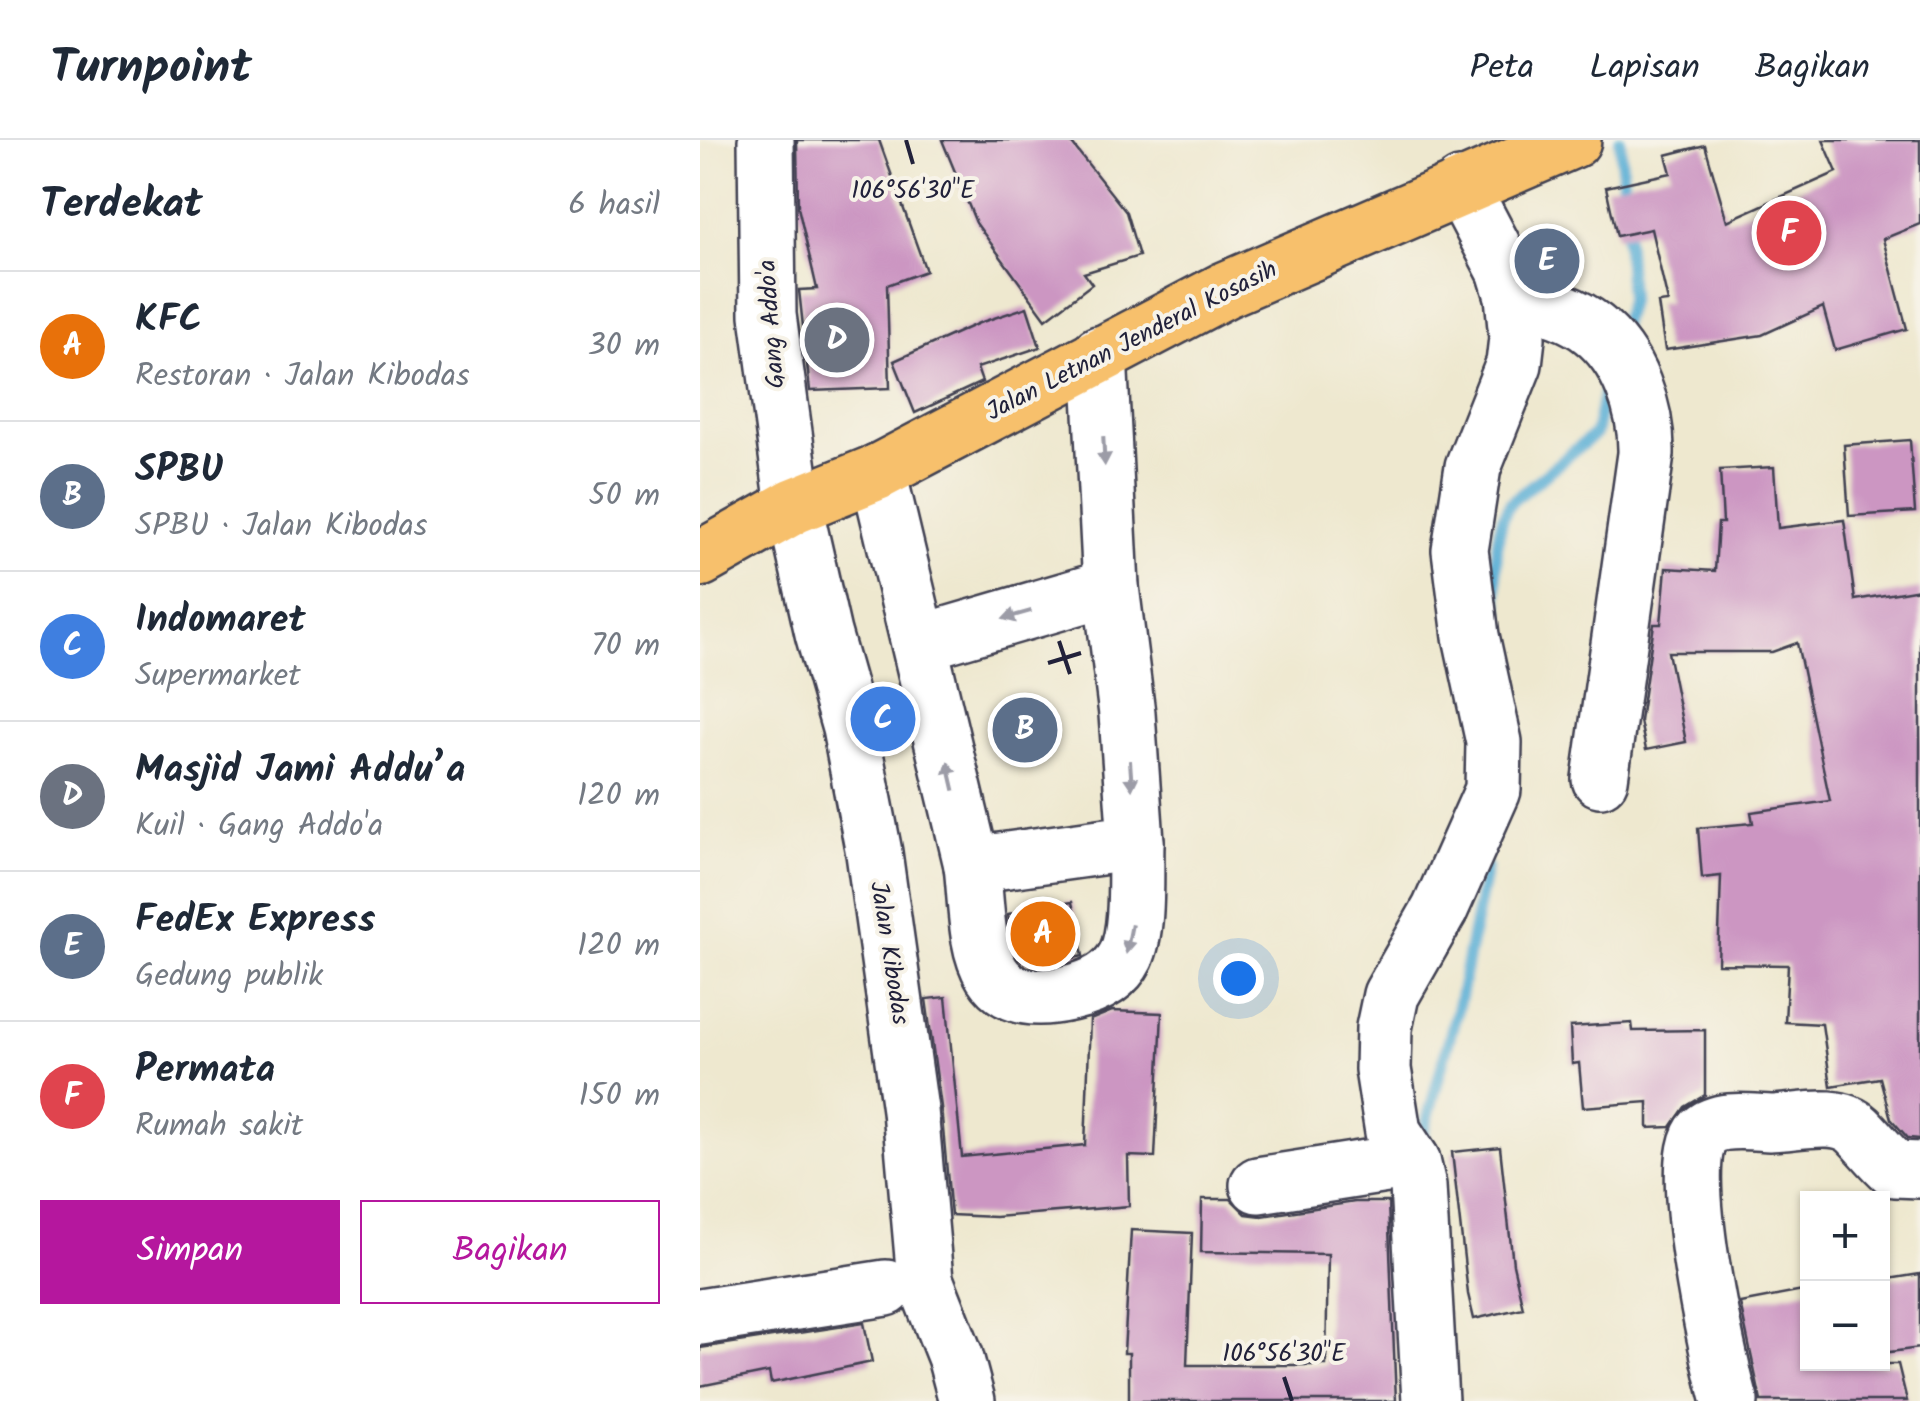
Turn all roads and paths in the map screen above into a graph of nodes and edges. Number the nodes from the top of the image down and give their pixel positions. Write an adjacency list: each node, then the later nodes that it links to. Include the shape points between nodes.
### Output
1 (766, 140): 7 (street, Gang Addo'a, via 768,315)
2 (1573, 140): 3 (highway, Jalan Letnan Jenderal Kosasih)
3 (1461, 186): 4 (street); 5 (highway, Jalan Letnan Jenderal Kosasih, via 1225,290)
4 (1514, 296): 11 (street, via 1593,329 1642,405 1646,454); 14 (street, via 1514,364 1472,467 1460,550 1494,742 1493,790 1440,909 1391,995 1384,1028 1393,1132)
5 (1099, 354): 6 (highway, Jalan Letnan Jenderal Kosasih); 9 (street, one-way to 9)
6 (878, 472): 7 (highway, Jalan Letnan Jenderal Kosasih); 10 (street)
7 (794, 506): 8 (highway, Jalan Letnan Jenderal Kosasih); 19 (street, Jalan Kibodas, via 874,854 910,1110 925,1280)
8 (700, 559)
9 (1111, 587): 10 (street, one-way to 10); 12 (street, one-way to 12)
10 (920, 643): 13 (street, one-way to 10)
11 (1600, 779)
12 (1136, 842): 13 (street); 13 (street, one-way to 13, via 1126,955 1098,985 1068,994 1033,998 998,985 983,955)
13 (972, 865)
14 (1412, 1161): 16 (street); 20 (street)
15 (1920, 1170): 21 (street, via 1895,1169 1857,1128 1836,1120 1730,1122 1700,1136 1692,1167 1702,1264)
16 (1258, 1184)
17 (886, 1288): 18 (street)
18 (700, 1316)
19 (967, 1401)
20 (1430, 1401)
21 (1730, 1401)

